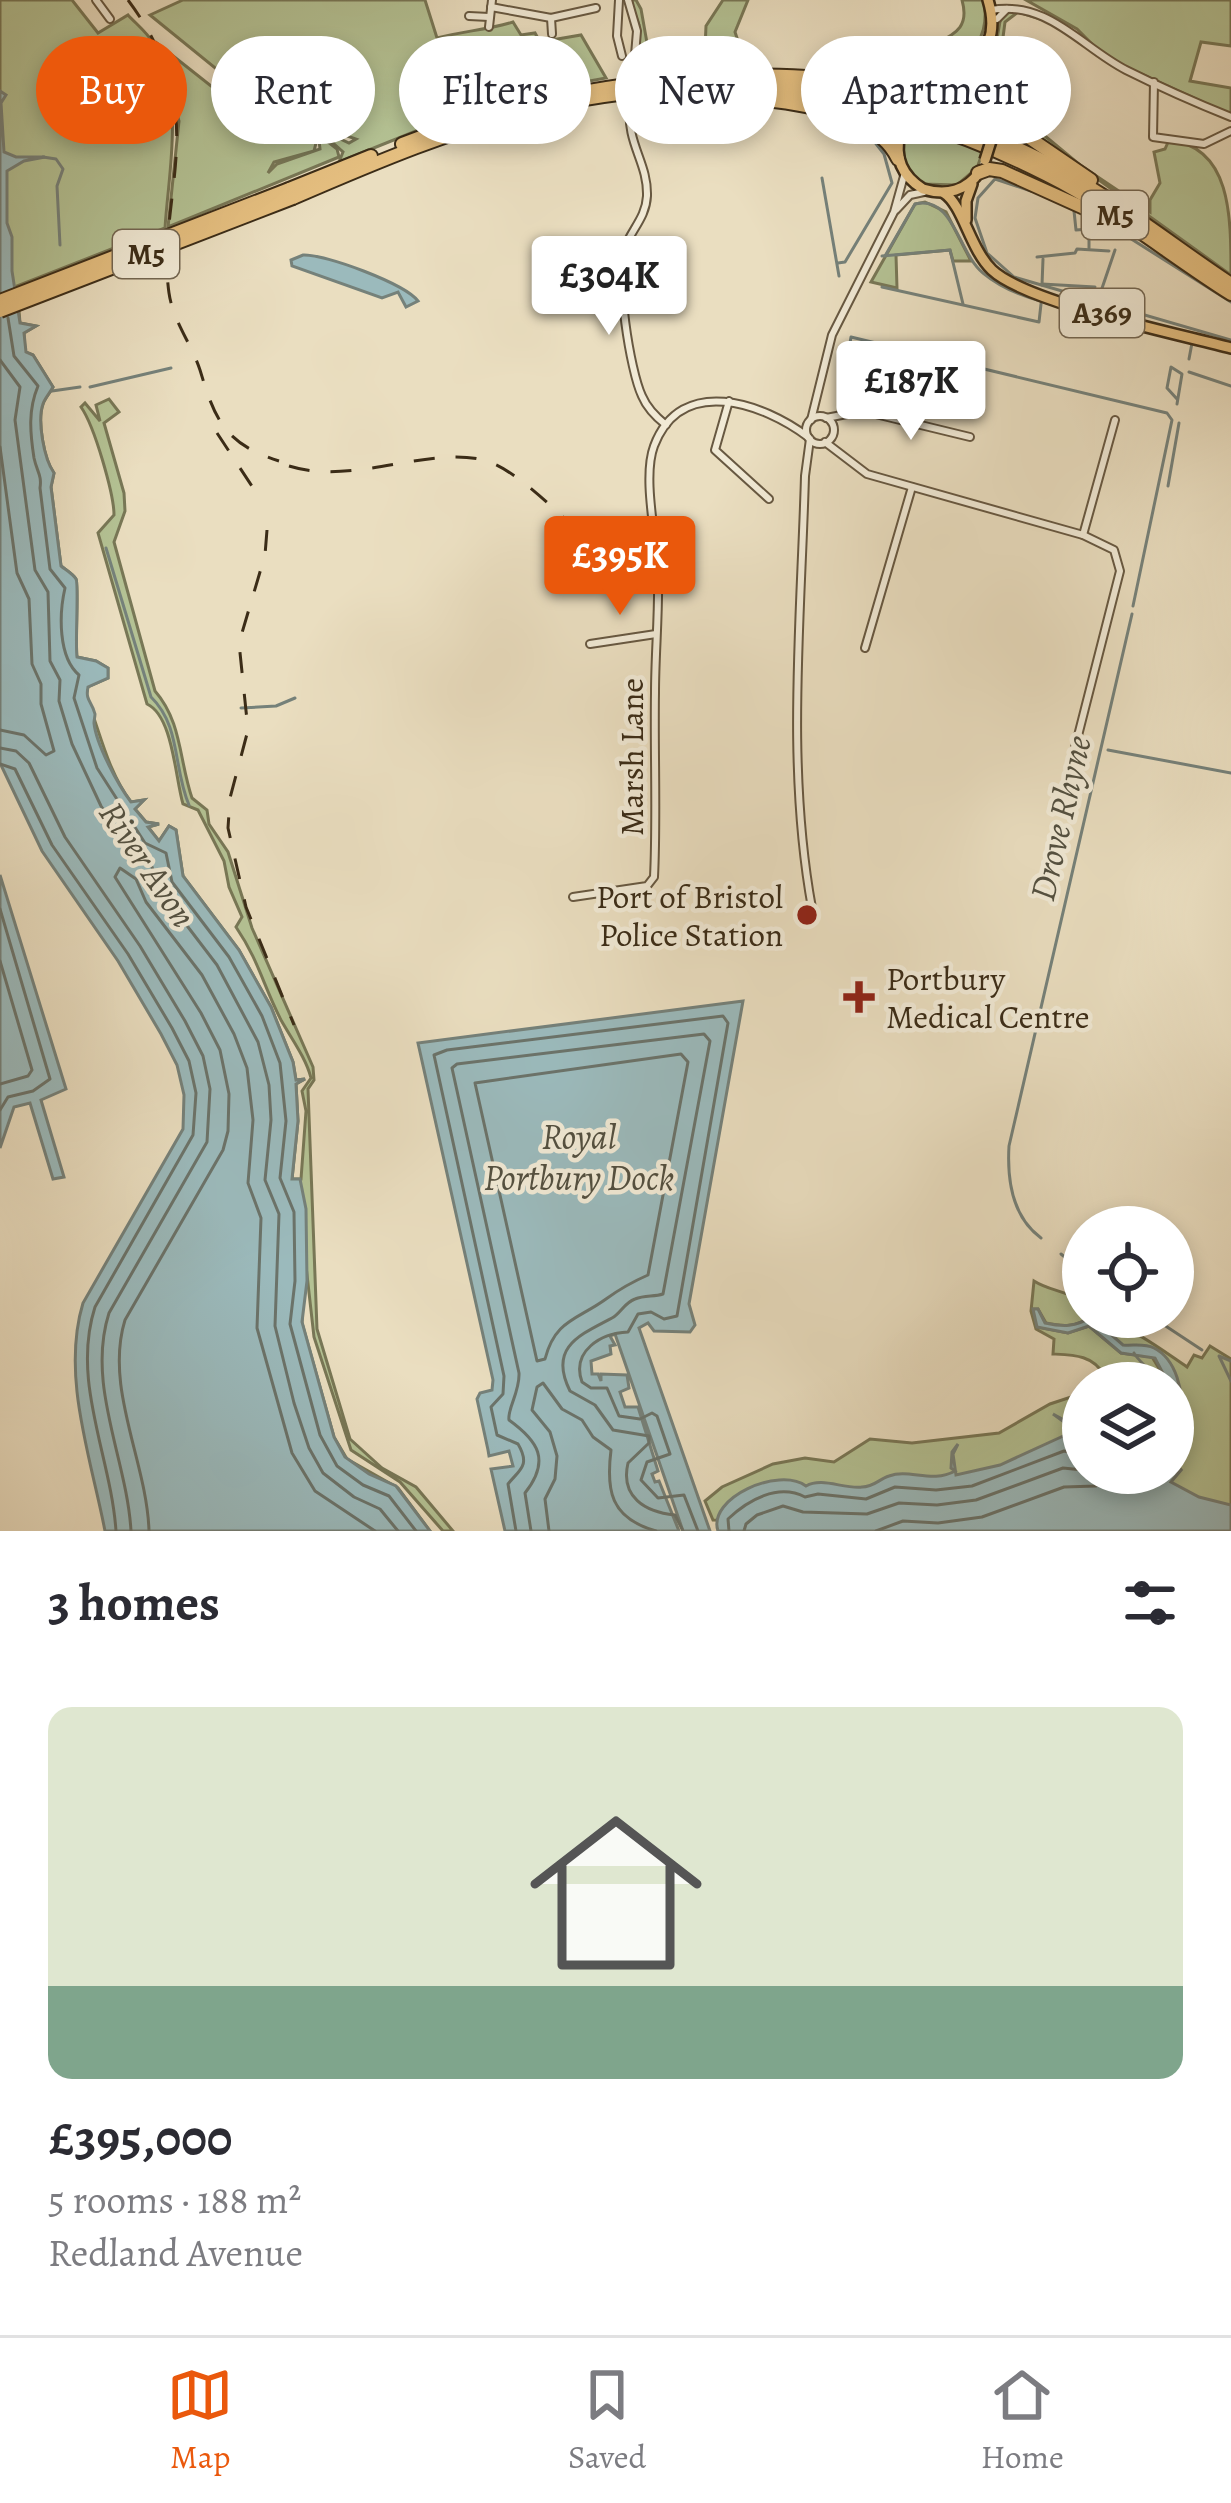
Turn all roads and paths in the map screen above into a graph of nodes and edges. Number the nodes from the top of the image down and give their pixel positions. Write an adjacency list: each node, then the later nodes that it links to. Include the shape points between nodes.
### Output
1 (96, 0): 6 (street)
2 (624, 0): 10 (street); 44 (street, bridge, via 637,31 629,133 647,194 622,268 637,381)
3 (491, 4): 7 (street, via 490,22); 8 (street)
4 (993, 8): 11 (street, via 1052,17)
5 (593, 10): 8 (street)
6 (108, 13)
7 (469, 16)
8 (551, 18): 9 (street)
9 (553, 30)
10 (617, 36)
11 (1154, 82): 17 (street); 18 (street, via 1153,137 1204,144)
12 (615, 86): 22 (highway, M5, via 471,117)
13 (777, 86): 31 (highway, M5, via 935,116 1056,168)
14 (777, 94): 30 (highway, M5, via 850,104 979,143 1053,177)
15 (615, 97): 22 (highway, M5, via 540,108)
16 (777, 103): 23 (highway, M5, via 880,133)
17 (1231, 117)
18 (1231, 131)
19 (900, 144): 23 (main road, bridge)
20 (988, 144): 24 (main road, bridge)
21 (1038, 144): 31 (highway, M5)
22 (395, 151): 26 (highway, M5)
23 (901, 165): 25 (main road); 28 (street)
24 (979, 171): 27 (main road); 29 (main road, via 966,201); 30 (highway, M5, via 1025,179)
25 (928, 191): 27 (main road); 28 (street, via 910,195)
26 (291, 193): 34 (highway, M5, bridge); 35 (highway, M5, bridge)
27 (944, 193): 29 (main road)
28 (894, 212): 37 (street, via 832,335)
29 (969, 236): 36 (main road, A369, via 992,270 1017,286)
30 (1157, 244): 33 (highway, M5)
31 (1188, 255): 32 (highway, M5)
32 (1231, 284)
33 (1231, 295)
34 (0, 302)
35 (0, 311)
36 (1231, 348)
37 (814, 398): 40 (street); 42 (street)
38 (729, 401): 43 (street); 44 (street, via 698,403); 52 (street, via 715,450)
39 (846, 414): 40 (street); 45 (street); 46 (street)
40 (825, 417): 42 (street); 45 (street)
41 (1115, 420): 53 (street)
42 (809, 422): 43 (street); 47 (street)
43 (791, 424): 47 (street)
44 (665, 425): 54 (street, Marsh Lane, via 650,464)
45 (833, 430): 48 (street); 49 (street)
46 (970, 437)
47 (809, 438): 48 (street); 50 (street)
48 (822, 443): 49 (street); 50 (street)
49 (847, 457): 51 (street, via 868,474)
50 (808, 458): 59 (street, via 797,757)
51 (911, 487): 53 (street); 56 (street)
52 (769, 499)
53 (1083, 535): 57 (street, via 1108,545 1121,566)
54 (656, 634): 55 (street); 58 (street, Marsh Lane, via 653,879)
55 (590, 644)
56 (865, 647)
57 (1070, 767)
58 (573, 897)
59 (812, 908)

